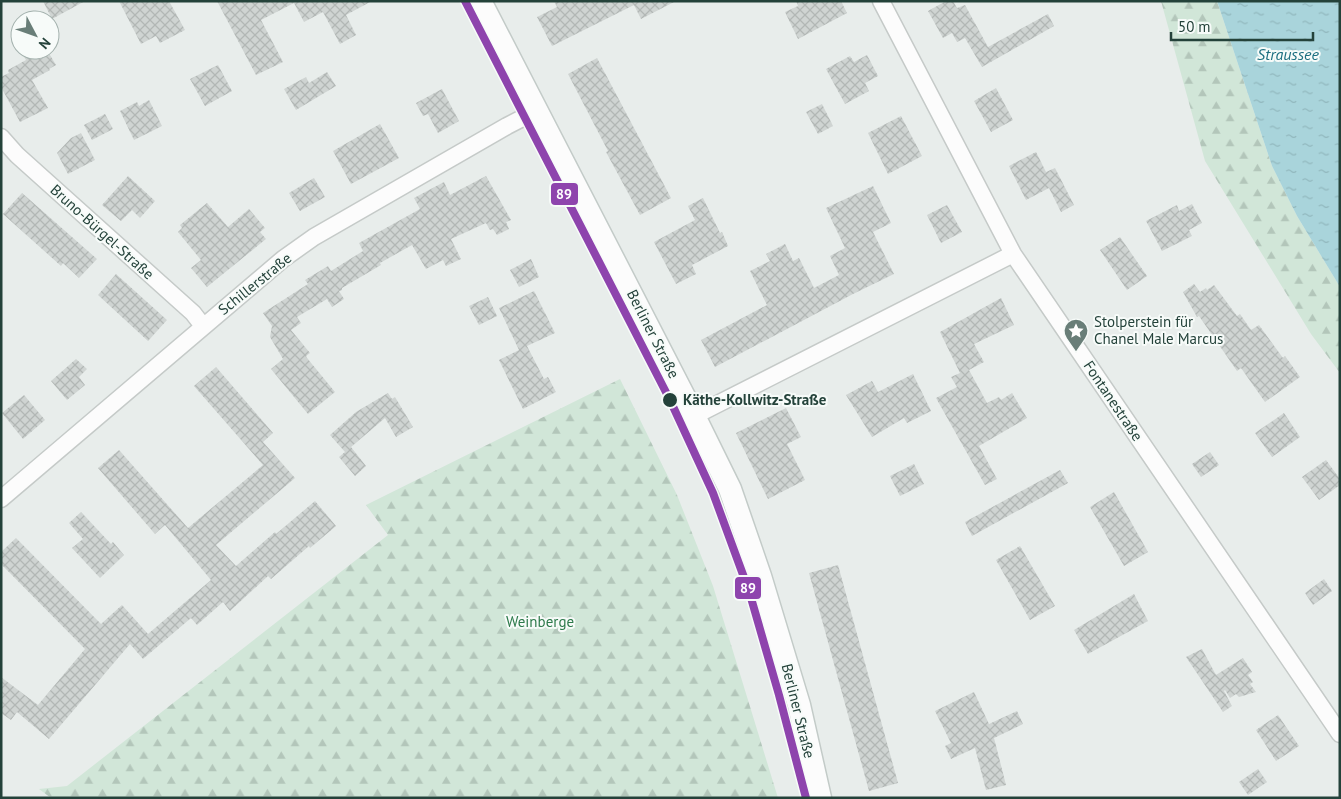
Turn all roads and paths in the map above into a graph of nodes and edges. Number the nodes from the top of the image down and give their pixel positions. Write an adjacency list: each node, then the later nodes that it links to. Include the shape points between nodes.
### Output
1 (480, 1): 3 (street, Berliner Straße)
2 (881, 1): 5 (street, Fontanestraße)
3 (538, 110): 6 (street, Schillerstraße, via 314,237); 7 (street, Berliner Straße)
4 (1, 137): 6 (street, Bruno-Bürgel-Straße, via 22,160 193,313)
5 (1014, 254): 7 (street); 9 (street, Fontanestraße)
6 (203, 326): 8 (street, Schillerstraße)
7 (694, 416): 10 (street, Berliner Straße, via 730,489 760,576 799,705)
8 (1, 499)
9 (1340, 734)
10 (820, 798)

